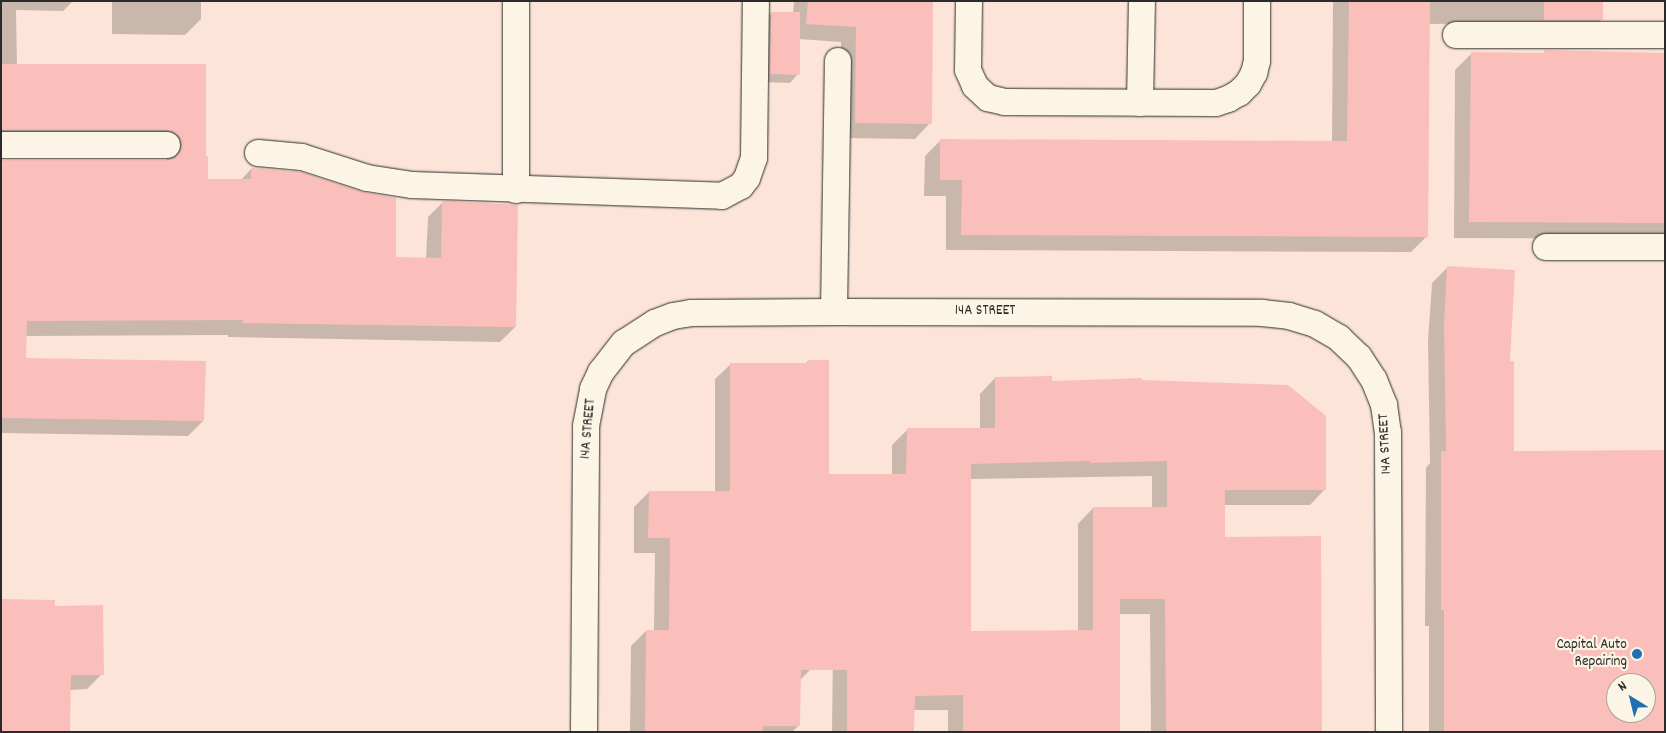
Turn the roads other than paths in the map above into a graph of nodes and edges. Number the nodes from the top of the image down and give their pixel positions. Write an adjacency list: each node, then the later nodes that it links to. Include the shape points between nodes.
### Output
1 (516, 1): 13 (lane)
2 (756, 1): 13 (lane, via 754,158 748,178 741,186 722,196 711,197)
3 (969, 1): 9 (lane, via 968,70 975,86 988,98 1006,102)
4 (1142, 1): 9 (lane)
5 (1257, 1): 9 (lane, via 1258,61 1248,84 1239,93 1216,103)
6 (1456, 35): 7 (lane)
7 (1665, 35)
8 (838, 61): 16 (lane)
9 (1140, 103)
10 (1, 145): 11 (lane)
11 (167, 145)
12 (258, 153): 13 (lane, via 302,157 389,182)
13 (516, 190)
14 (1546, 247): 15 (lane)
15 (1665, 247)
16 (834, 312): 17 (lane, 14A STREET, via 691,313 673,316 655,323 624,343 601,372 593,389 586,426); 18 (lane, 14A STREET, via 1262,313 1289,316 1315,324 1339,338 1359,357 1374,380 1384,405 1388,432)
17 (584, 732)
18 (1389, 732)

